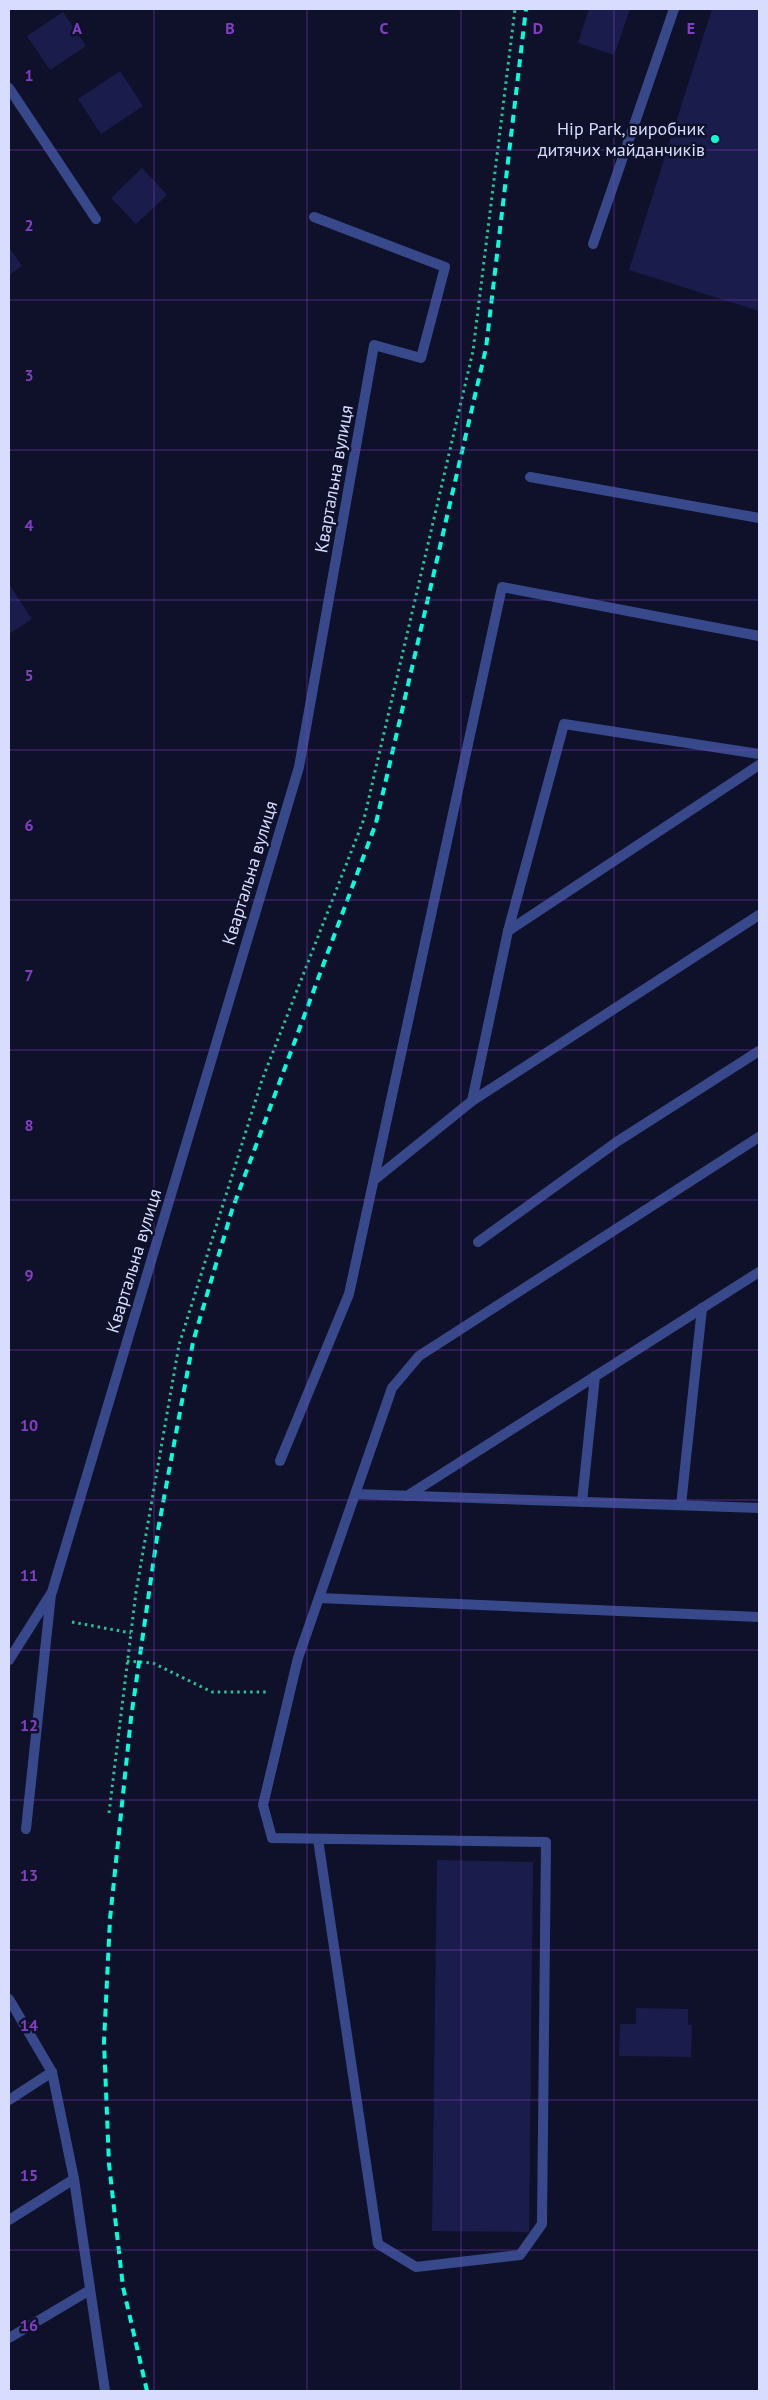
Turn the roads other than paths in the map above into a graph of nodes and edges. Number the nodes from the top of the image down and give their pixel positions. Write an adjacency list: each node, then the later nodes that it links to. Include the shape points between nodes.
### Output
1 (674, 9): 5 (street)
2 (9, 88): 4 (street)
3 (314, 217): 27 (street, Квартальна вулиця, via 445,267 420,358 374,345 299,767)
4 (96, 219)
5 (594, 244)
6 (530, 477): 7 (street)
7 (759, 518)
8 (759, 636): 16 (street, via 502,587)
9 (759, 754): 12 (street, via 564,724)
10 (759, 765): 12 (street)
11 (759, 915): 14 (street)
12 (508, 930): 14 (street)
13 (759, 1051): 17 (street, via 618,1141)
14 (472, 1102): 16 (street)
15 (759, 1137): 22 (street, via 419,1356 392,1388)
16 (374, 1180): 21 (street, via 349,1294)
17 (478, 1242)
18 (759, 1272): 19 (street)
19 (702, 1308): 20 (street); 25 (street)
20 (595, 1376): 23 (street); 24 (street)
21 (280, 1460)
22 (356, 1494): 23 (street); 28 (street)
23 (407, 1496): 24 (street)
24 (582, 1502): 25 (street)
25 (681, 1505): 26 (street)
26 (759, 1508)
27 (52, 1592): 30 (street, Квартальна вулиця); 31 (street)
28 (319, 1598): 29 (street); 32 (street, via 298,1658 263,1805 272,1838)
29 (759, 1618)
30 (9, 1660)
31 (26, 1829)
32 (318, 1839): 32 (street, via 546,1842 542,2224 520,2255 416,2267 378,2244)
33 (9, 1999): 34 (street)
34 (52, 2072): 35 (street); 36 (street)
35 (9, 2100)
36 (74, 2179): 37 (street); 38 (street)
37 (9, 2220)
38 (90, 2290): 39 (street); 40 (street)
39 (9, 2338)
40 (105, 2391)

